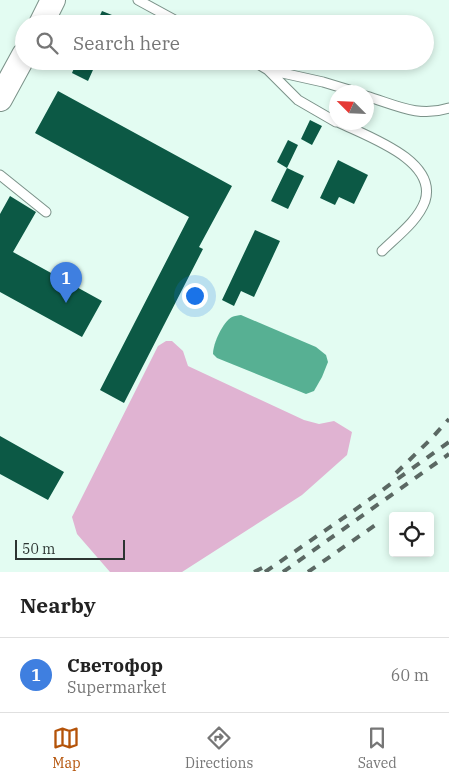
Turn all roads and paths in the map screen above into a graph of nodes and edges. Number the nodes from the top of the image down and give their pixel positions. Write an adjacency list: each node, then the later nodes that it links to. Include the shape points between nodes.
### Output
1 (53, 0): 3 (street)
2 (138, 0): 4 (lane)
3 (45, 15)
4 (166, 15)
5 (16, 70): 8 (street)
6 (268, 70): 7 (lane); 11 (lane, via 298,100)
7 (333, 85)
8 (0, 99)
9 (374, 99): 10 (lane, via 418,113)
10 (449, 108)
11 (329, 117)
12 (353, 130): 15 (lane, via 404,155 419,170 426,183 425,201 415,218)
13 (0, 175): 14 (lane)
14 (46, 212)
15 (382, 250)

